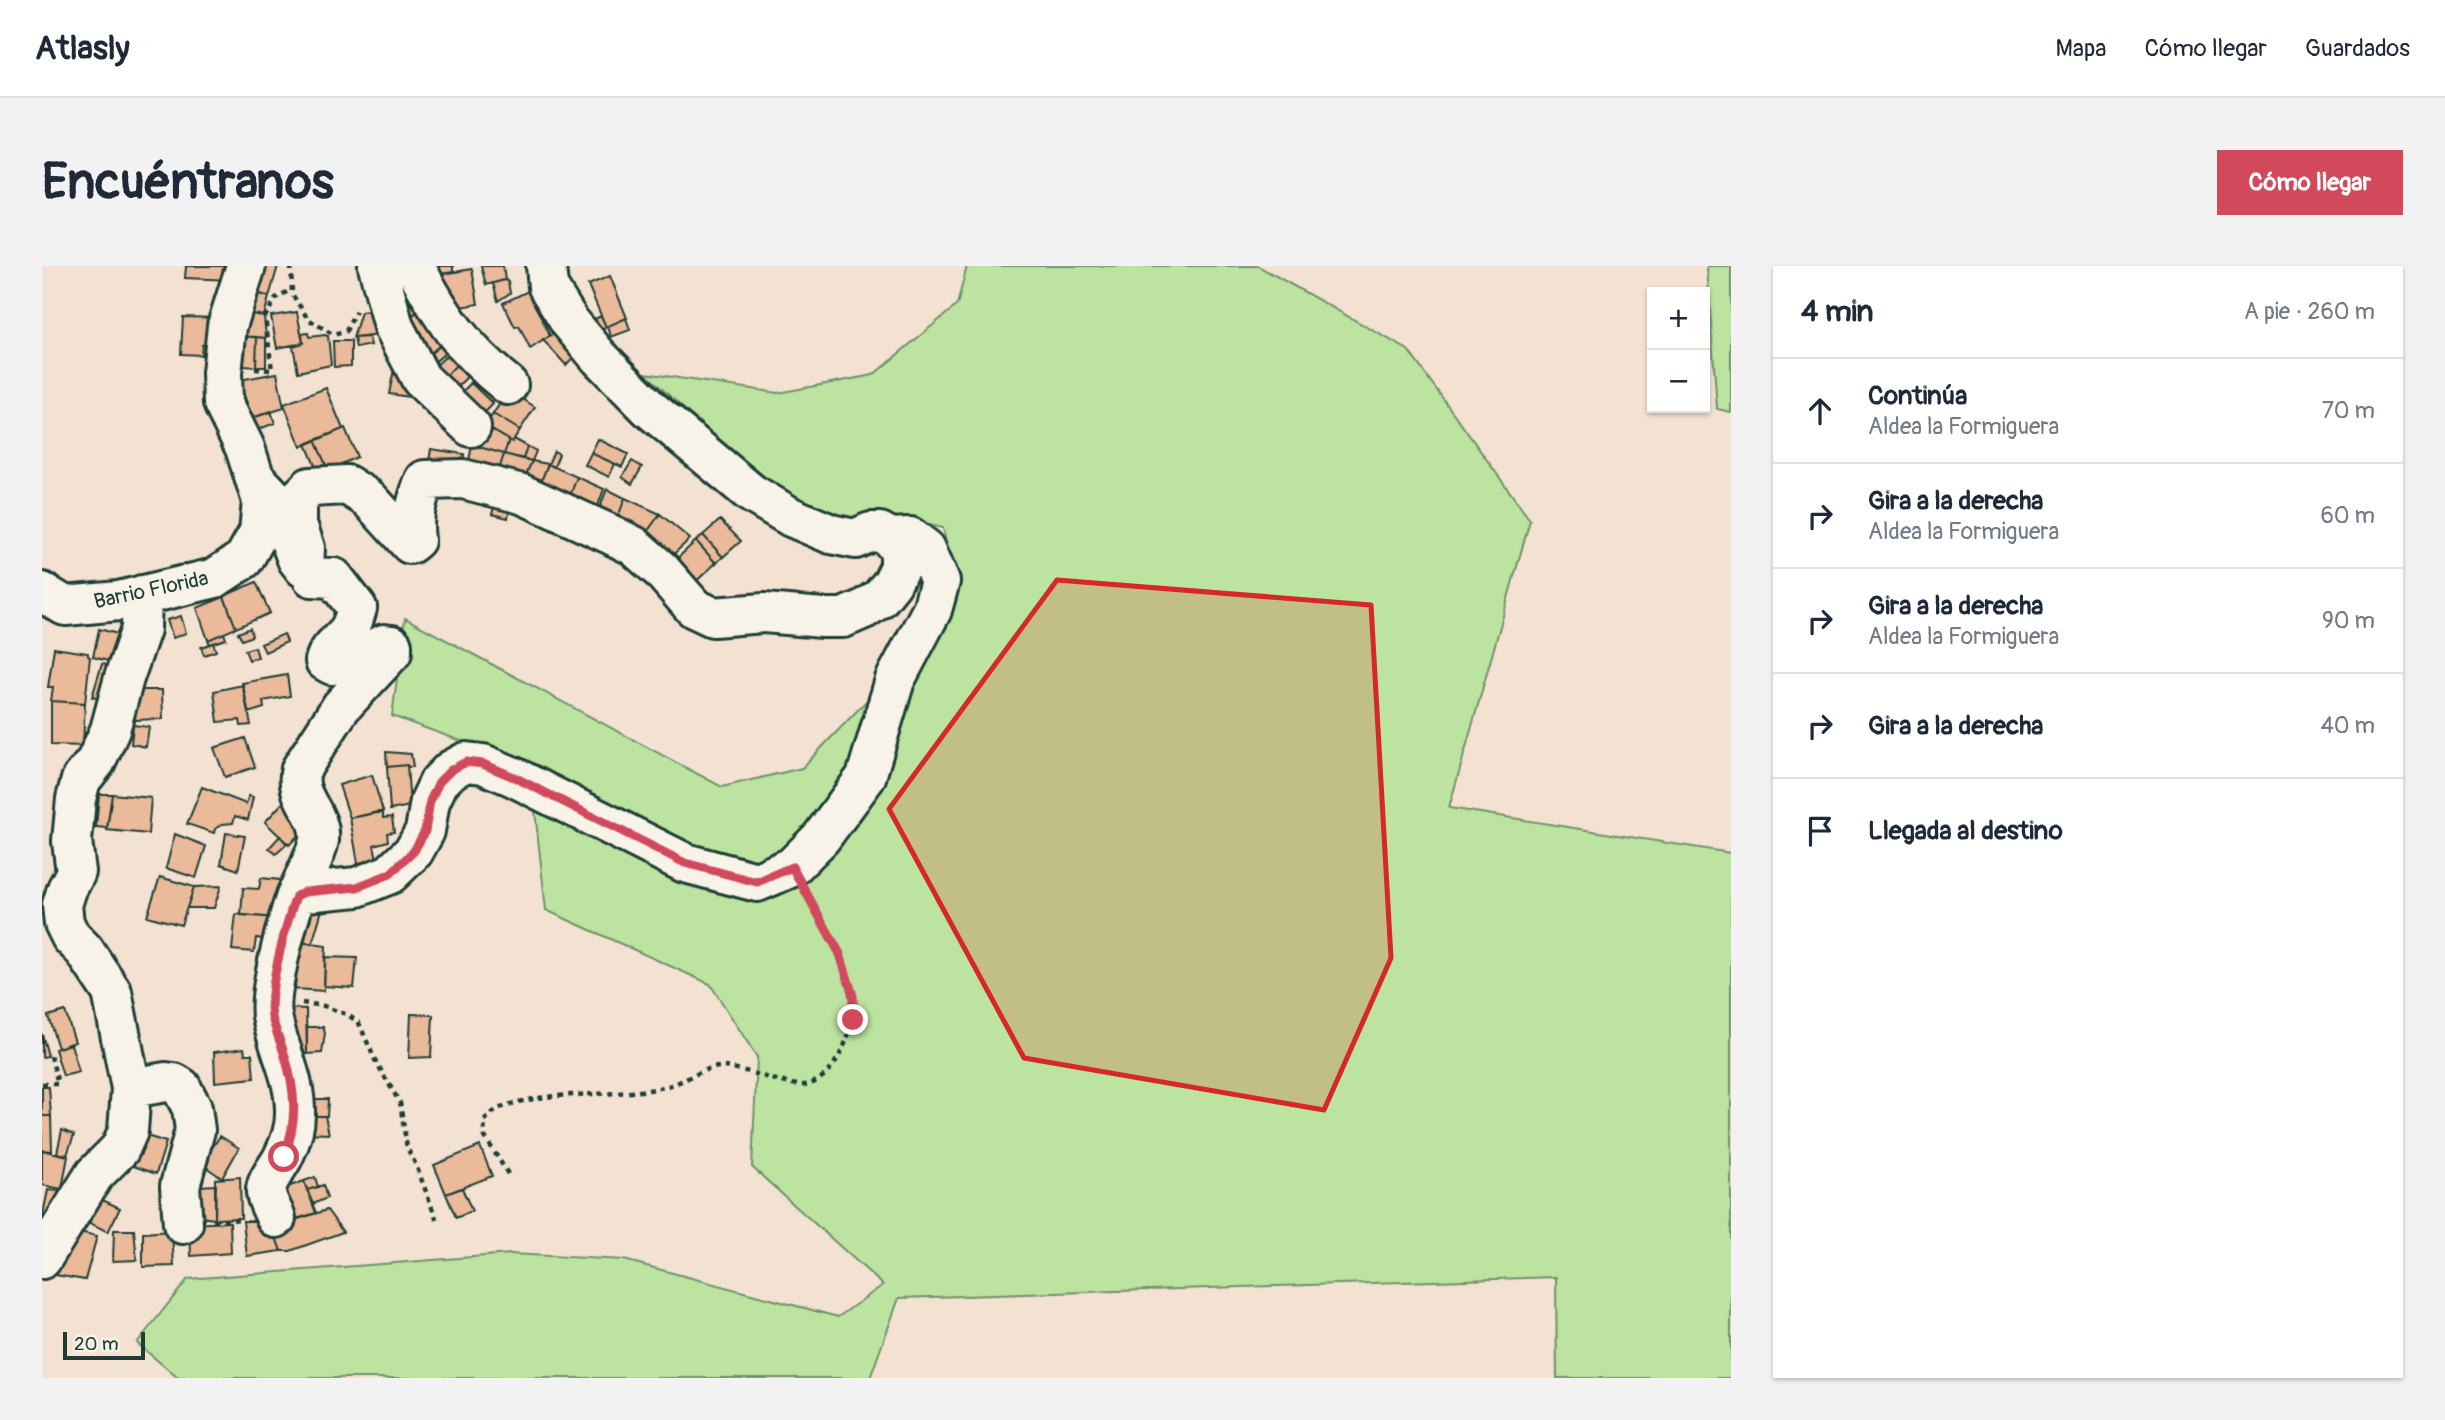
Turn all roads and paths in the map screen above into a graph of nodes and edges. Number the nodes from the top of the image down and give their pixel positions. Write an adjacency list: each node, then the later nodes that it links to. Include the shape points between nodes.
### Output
1 (246, 266): 7 (street, Barrio Florida, via 227,326)
2 (290, 266): 6 (path)
3 (415, 266): 8 (street, via 435,306 462,344)
4 (546, 266): 11 (street, via 548,287 599,357 649,408 723,471 791,517 831,534 855,539 871,532)
5 (372, 270): 6 (path, via 346,331 334,335 308,319); 9 (street, via 421,379)
6 (292, 289): 7 (path, via 276,299 265,317 272,370)
7 (222, 369): 10 (street, Barrio Florida, via 223,403)
8 (508, 385)
9 (471, 427)
10 (254, 477): 11 (street, via 275,498 304,568 297,500 310,487 348,485 369,499 410,544 415,540 416,500 425,480 463,479 522,494 634,546 694,608 713,617 764,612 843,618 864,609 886,590 900,566 900,550); 14 (street, Barrio Florida, via 262,501 259,532 244,559 215,578)
11 (890, 538): 15 (street, via 909,537 926,549 940,580 932,610 895,680 866,777 821,838)
12 (312, 577): 16 (street, via 334,578 357,608 351,627 327,652 325,661 332,665 357,659 384,644 392,645 392,652 341,707 301,769 301,794 315,818 319,841)
13 (42, 592): 14 (street, Barrio Florida, via 65,606)
14 (142, 596): 20 (street, via 141,629 110,730 81,780 76,799 72,841 76,872 62,905 71,937 112,992)
15 (792, 867): 16 (street, via 757,882 685,863 514,777 466,762 439,782 425,831 414,851 390,874 357,887); 21 (path, via 840,954 853,996 853,1020 834,1065 821,1079 804,1085 720,1067 665,1087 539,1099 498,1108 484,1121 485,1137)
16 (296, 896): 17 (street)
17 (272, 999): 22 (street, via 295,1115 284,1157 266,1193); 23 (path, via 324,1006 359,1023 400,1103 407,1149)
18 (50, 1052): 19 (path, via 58,1084)
19 (42, 1084)
20 (131, 1088): 24 (street, via 166,1082 181,1087 187,1095 195,1130 180,1186); 25 (street, via 128,1131 120,1149 94,1175)
21 (508, 1174)
22 (273, 1212): 24 (path, via 247,1208 247,1219)
23 (437, 1221)
24 (183, 1223)
25 (42, 1259)

